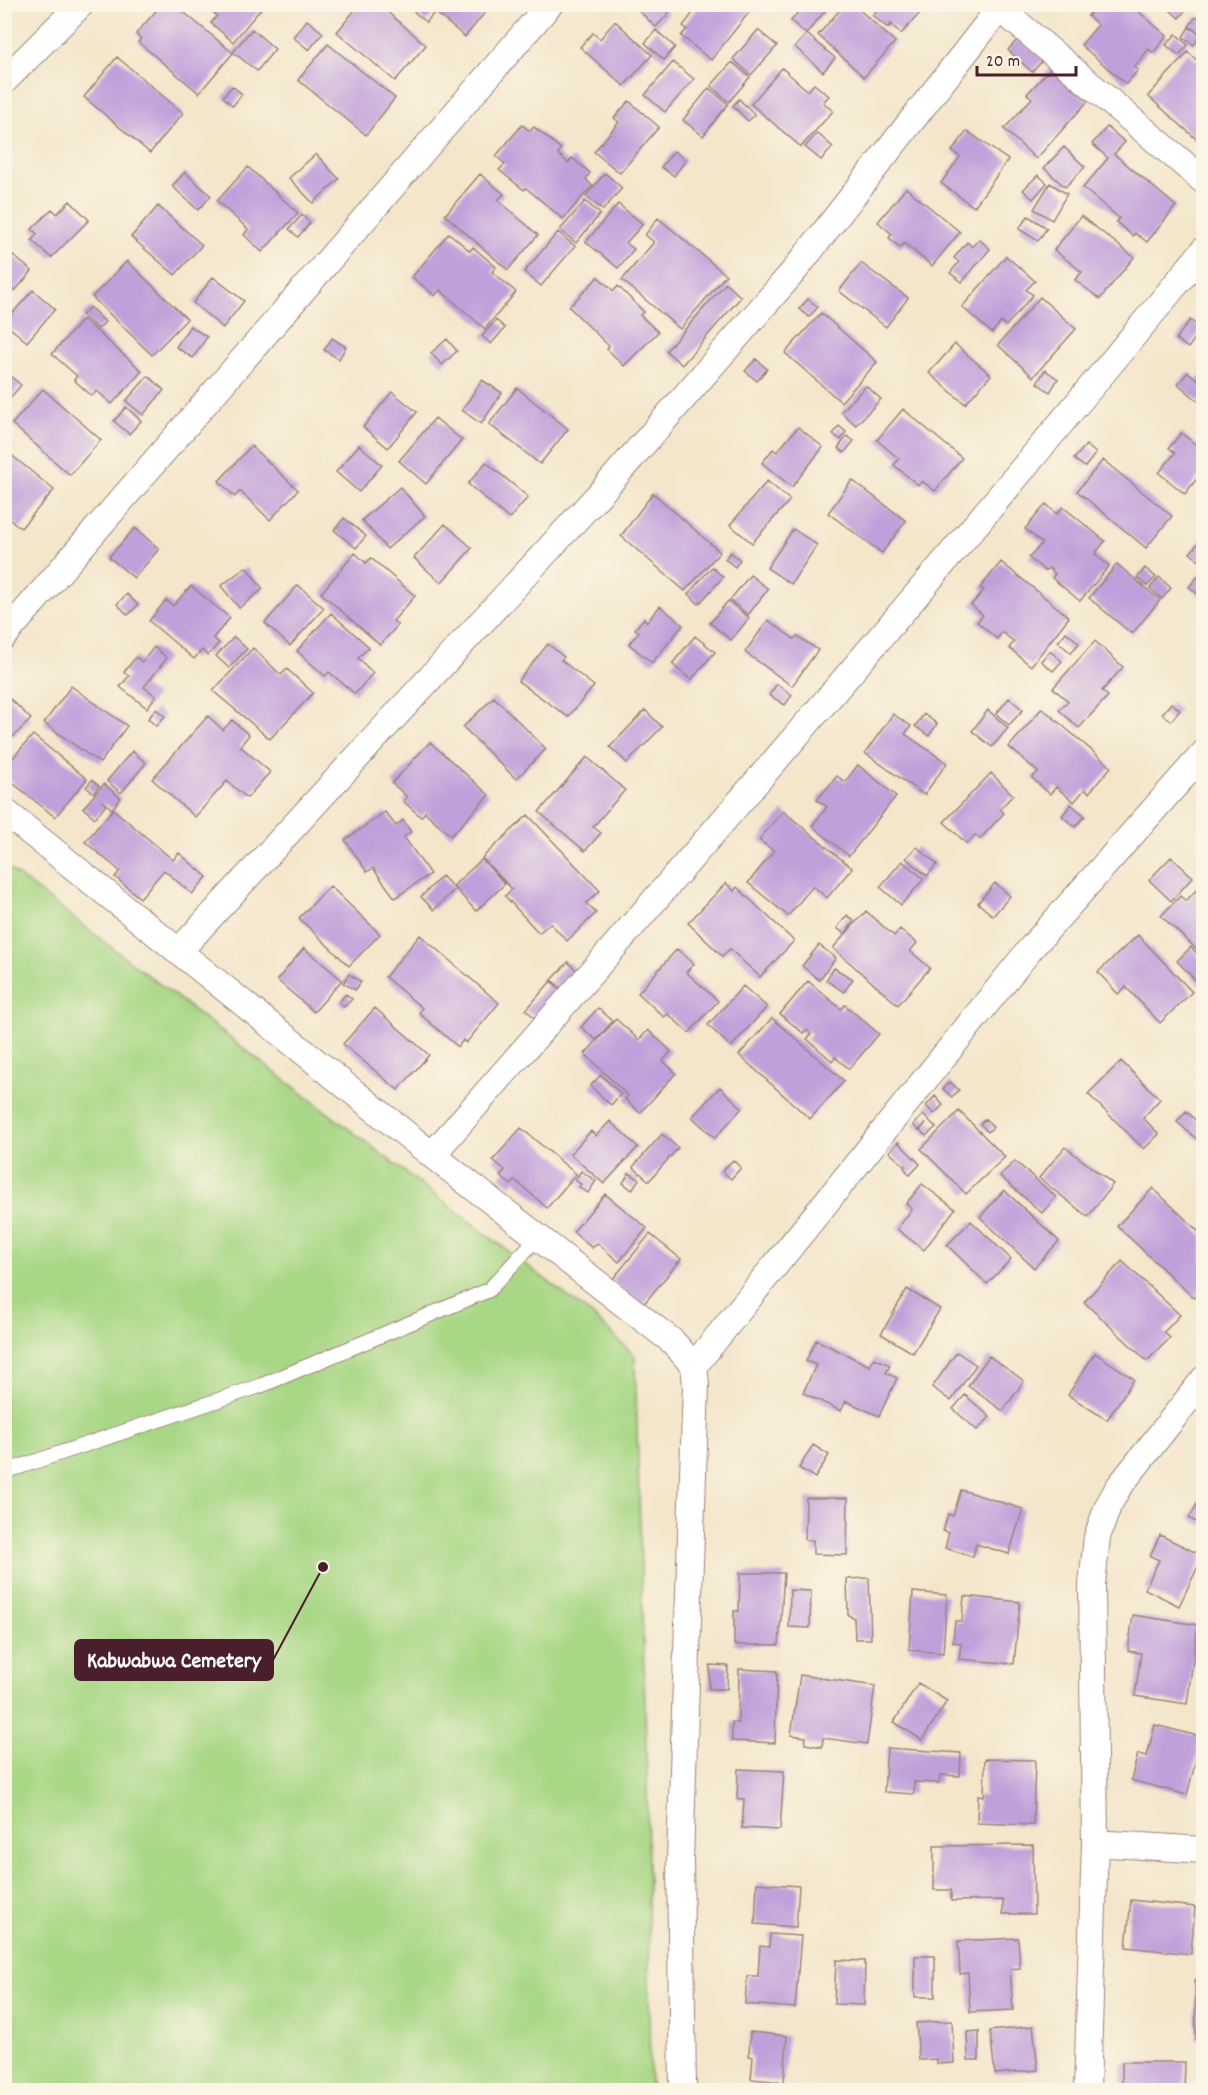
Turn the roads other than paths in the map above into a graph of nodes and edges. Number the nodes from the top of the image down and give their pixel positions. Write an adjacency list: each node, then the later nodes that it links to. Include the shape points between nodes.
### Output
1 (81, 4): 4 (street)
2 (550, 4): 7 (street)
3 (999, 6): 5 (street); 10 (street, via 794,271 604,489)
4 (4, 81)
5 (1203, 181)
6 (1203, 250): 11 (street, via 1033,459 717,831)
7 (4, 636)
8 (1203, 753): 13 (street, via 1032,947)
9 (4, 811): 10 (street)
10 (178, 952): 11 (street)
11 (432, 1155): 12 (street)
12 (537, 1238): 13 (street, via 673,1342); 15 (lane, via 489,1290 260,1386)
13 (694, 1366): 18 (street, via 680,1860)
14 (1203, 1379): 16 (street, via 1118,1488 1097,1537 1092,1584)
15 (4, 1472)
16 (1095, 1843): 17 (street); 19 (street)
17 (1203, 1850)
18 (683, 2091)
19 (1087, 2091)

